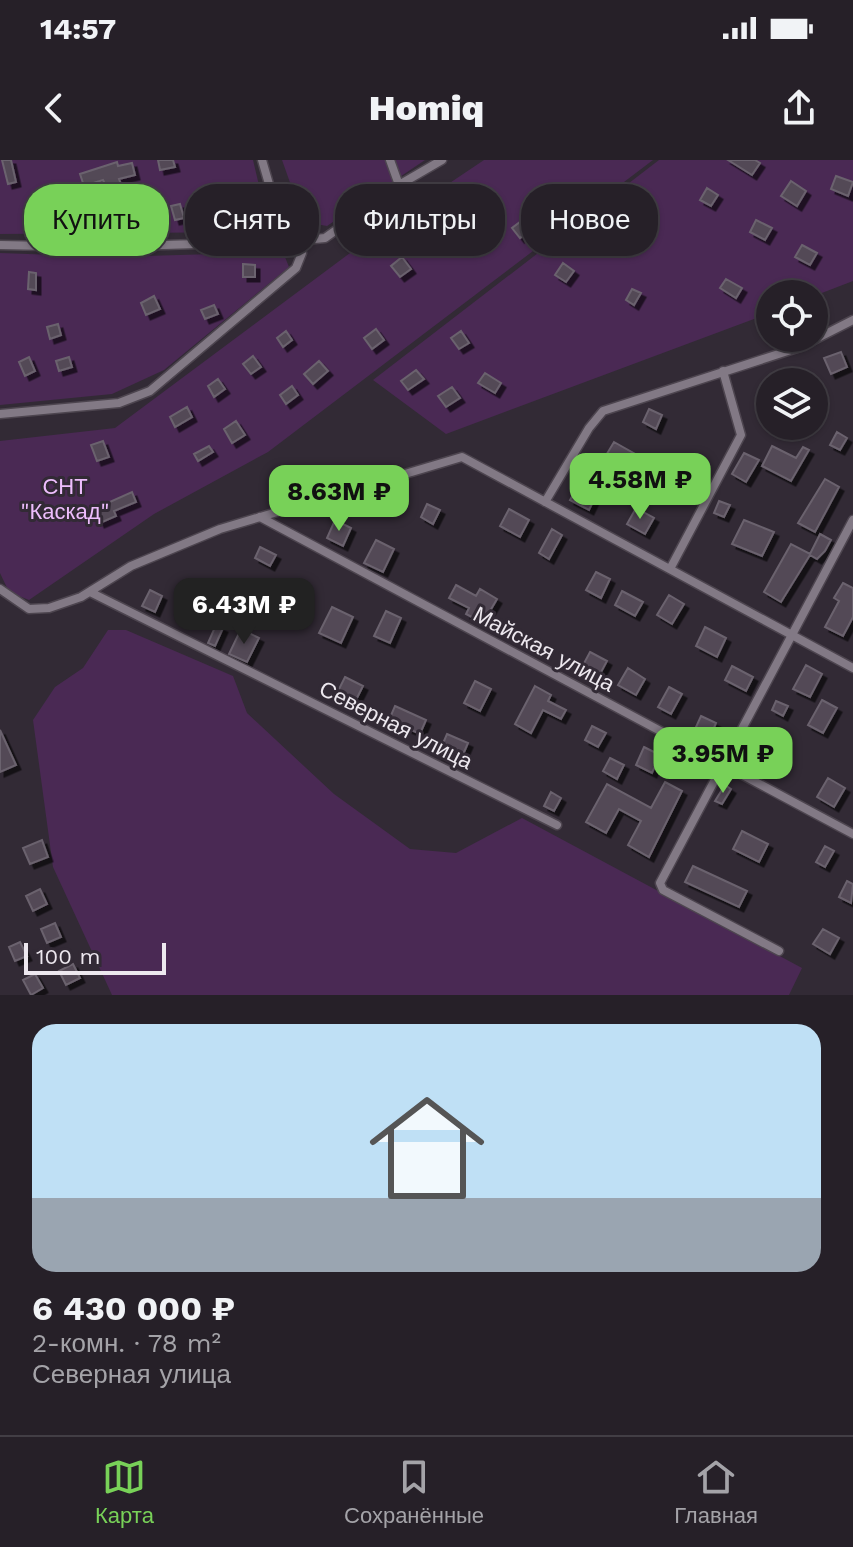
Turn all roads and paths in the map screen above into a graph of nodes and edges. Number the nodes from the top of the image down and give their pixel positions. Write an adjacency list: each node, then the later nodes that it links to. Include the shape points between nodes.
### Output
1 (262, 160): 4 (street)
2 (390, 160): 5 (street)
3 (442, 160): 6 (street)
4 (269, 184)
5 (399, 184)
6 (401, 184)
7 (185, 244): 8 (street)
8 (0, 245)
9 (301, 256): 12 (street, via 296,268 150,391 119,403)
10 (853, 320): 11 (street, via 800,347)
11 (723, 371): 13 (street, via 603,411); 16 (street, via 741,435)
12 (0, 414)
13 (545, 502): 14 (street, via 462,457); 16 (street)
14 (260, 517): 18 (street, via 131,566); 21 (street, Майская улица)
15 (853, 520): 19 (street)
16 (670, 569): 19 (street)
17 (0, 589): 18 (street, via 29,609 49,608)
18 (90, 592): 22 (street, Северная улица)
19 (792, 635): 20 (street); 21 (street)
20 (853, 668)
21 (722, 765): 23 (street, Майская улица); 24 (street, via 660,887)
22 (557, 825)
23 (853, 834)
24 (779, 951)

